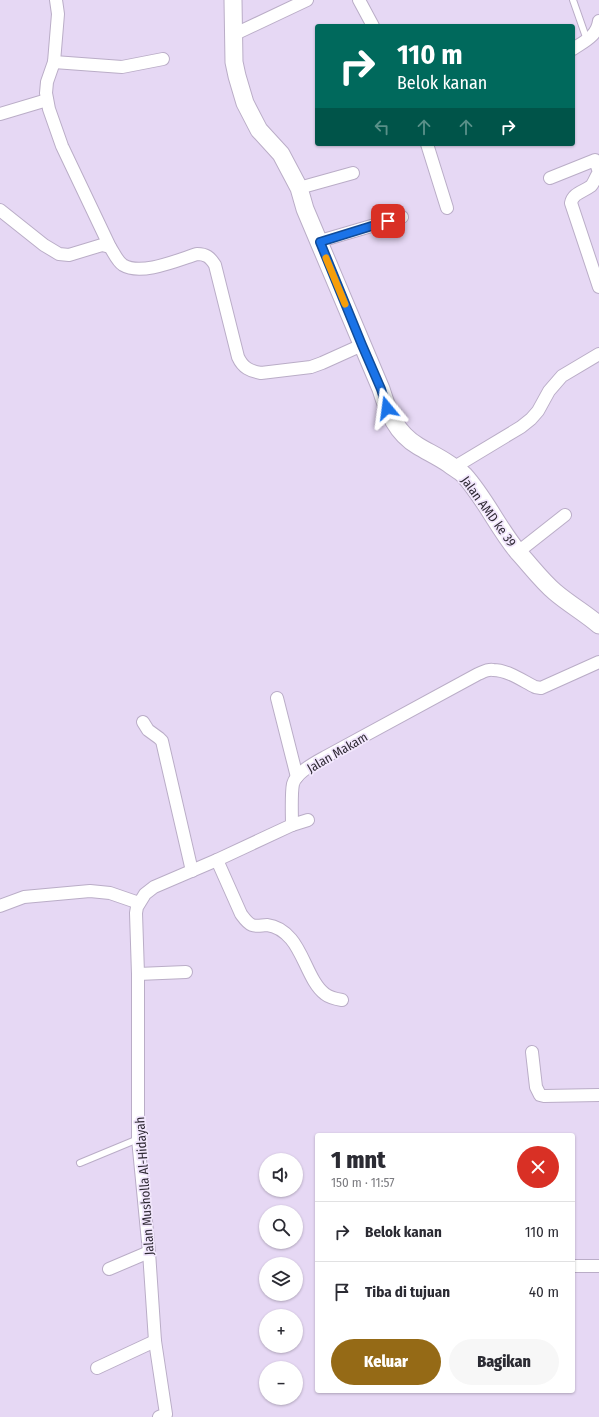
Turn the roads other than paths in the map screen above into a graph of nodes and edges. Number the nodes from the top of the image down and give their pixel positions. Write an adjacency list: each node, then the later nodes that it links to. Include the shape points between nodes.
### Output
1 (56, 0): 12 (street, via 58,14)
2 (233, 0): 8 (street, Jalan AMD ke 39)
3 (307, 0): 8 (street)
4 (359, 0): 7 (street)
5 (573, 0): 9 (lane)
6 (599, 21): 9 (street, via 597,31)
7 (372, 24)
8 (234, 34): 18 (street, Jalan AMD ke 39, via 234,62 250,113 259,130 281,154)
9 (587, 40): 10 (street)
10 (575, 48)
11 (163, 59): 12 (street, via 122,67)
12 (54, 62): 13 (street, via 47,82)
13 (47, 100): 14 (street); 23 (street, via 62,146)
14 (0, 114)
15 (428, 146): 19 (street)
16 (353, 173): 18 (street)
17 (550, 178): 24 (street, via 595,160 599,172 594,183 574,196 571,203)
18 (299, 188): 22 (street, Jalan AMD ke 39)
19 (447, 208)
20 (0, 210): 23 (street, via 59,254 69,255 102,245)
21 (402, 217): 22 (street)
22 (320, 242): 25 (street, Jalan AMD ke 39)
23 (110, 247): 25 (street, via 122,264 137,269 146,269 197,254 205,254 211,258 215,265 238,357 246,368 253,372 311,367)
24 (599, 286)
25 (362, 345): 27 (street, Jalan AMD ke 39, via 397,428 406,438)
26 (599, 354): 27 (street, via 562,376 526,423)
27 (453, 468): 29 (street, Jalan AMD ke 39, via 462,473 473,485)
28 (565, 515): 29 (street)
29 (518, 552): 30 (street, Jalan AMD ke 39, via 555,592)
30 (599, 625)
31 (599, 662): 34 (street, Jalan Makam, via 541,688 501,671 486,671 327,756)
32 (277, 698): 34 (street)
33 (143, 722): 38 (street, via 148,730 162,741)
34 (297, 776): 36 (street, Jalan Makam, via 293,783)
35 (308, 820): 36 (street)
36 (292, 825): 37 (street)
37 (217, 860): 38 (street); 43 (street, via 245,920 251,925 272,926 284,932 300,952 320,989 329,997)
38 (192, 870): 39 (street, via 154,887)
39 (139, 902): 40 (street, via 110,893 90,891 24,897); 42 (street, Jalan Musholla Al-Hidayah, via 136,913)
40 (0, 906)
41 (186, 972): 42 (street)
42 (138, 974): 46 (street, Jalan Musholla Al-Hidayah)
43 (342, 1000)
44 (532, 1052): 45 (street, via 536,1087 540,1095)
45 (599, 1095)
46 (138, 1139): 47 (lane); 48 (street, Jalan Musholla Al-Hidayah)
47 (80, 1163)
48 (149, 1252): 51 (street); 52 (street, Jalan Musholla Al-Hidayah)
49 (575, 1266): 50 (street)
50 (599, 1266)
51 (109, 1269)
52 (155, 1341): 53 (street); 54 (street, Jalan Musholla Al-Hidayah)
53 (97, 1368)
54 (164, 1416)

